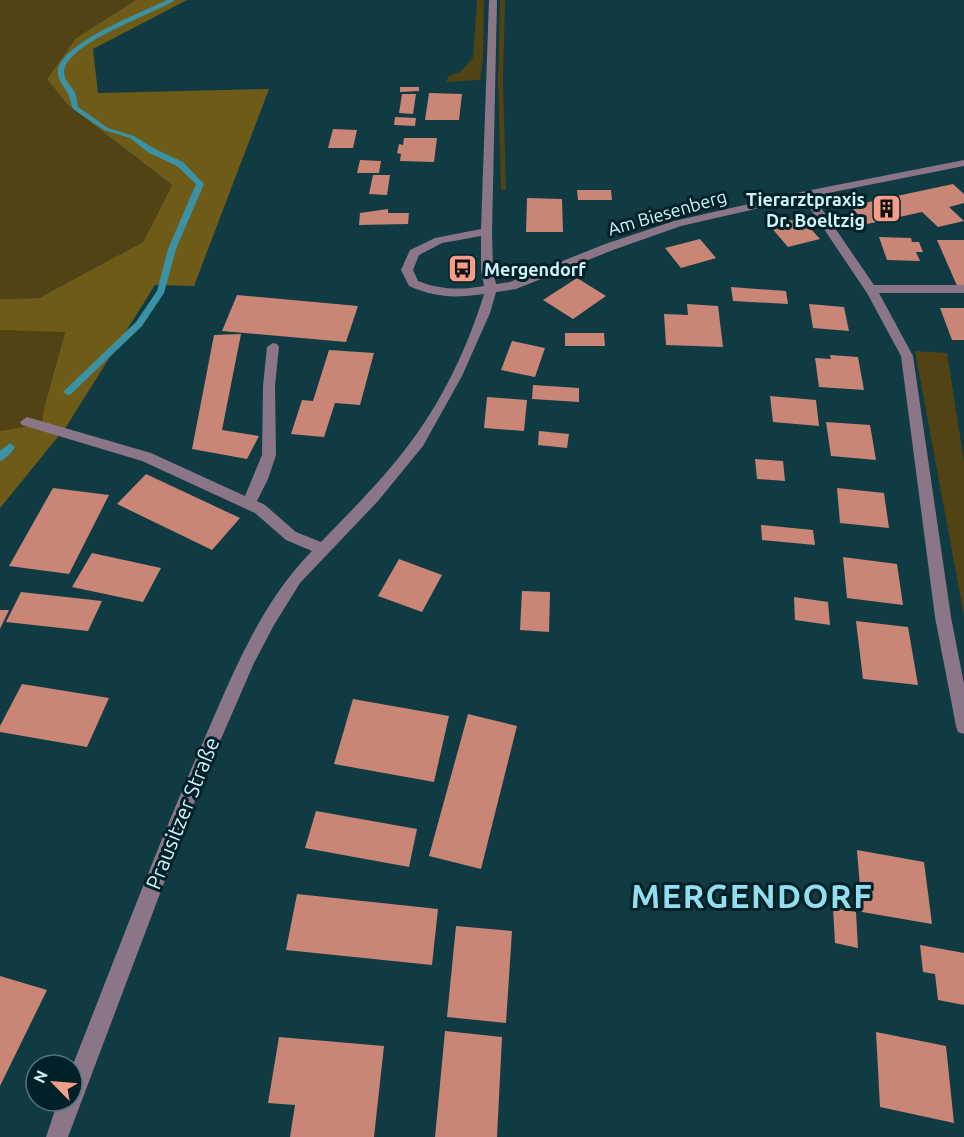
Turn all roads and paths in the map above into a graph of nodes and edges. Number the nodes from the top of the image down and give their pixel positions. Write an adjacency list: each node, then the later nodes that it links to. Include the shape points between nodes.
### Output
1 (493, 0): 4 (street, Prausitzer Straße)
2 (964, 163): 3 (street, Am Biesenberg)
3 (806, 194): 5 (street); 6 (street, Am Biesenberg, via 678,223 512,286)
4 (486, 232): 6 (street, Prausitzer Straße); 6 (street, Am Biesenberg, via 439,240 414,253 407,270 413,283 432,291 456,294)
5 (872, 289): 7 (street); 12 (street, via 907,356 943,617)
6 (491, 290): 11 (street, Prausitzer Straße, via 484,314 439,409 418,442 373,497)
7 (964, 290)
8 (273, 346): 10 (street, via 269,455)
9 (27, 422): 10 (street, via 146,457)
10 (248, 504): 11 (street, via 260,509 291,536)
11 (322, 549): 13 (street, Prausitzer Straße, via 278,602 247,660 188,795)
12 (964, 726)
13 (84, 1063)
14 (65, 1113): 15 (street)
15 (57, 1137)

